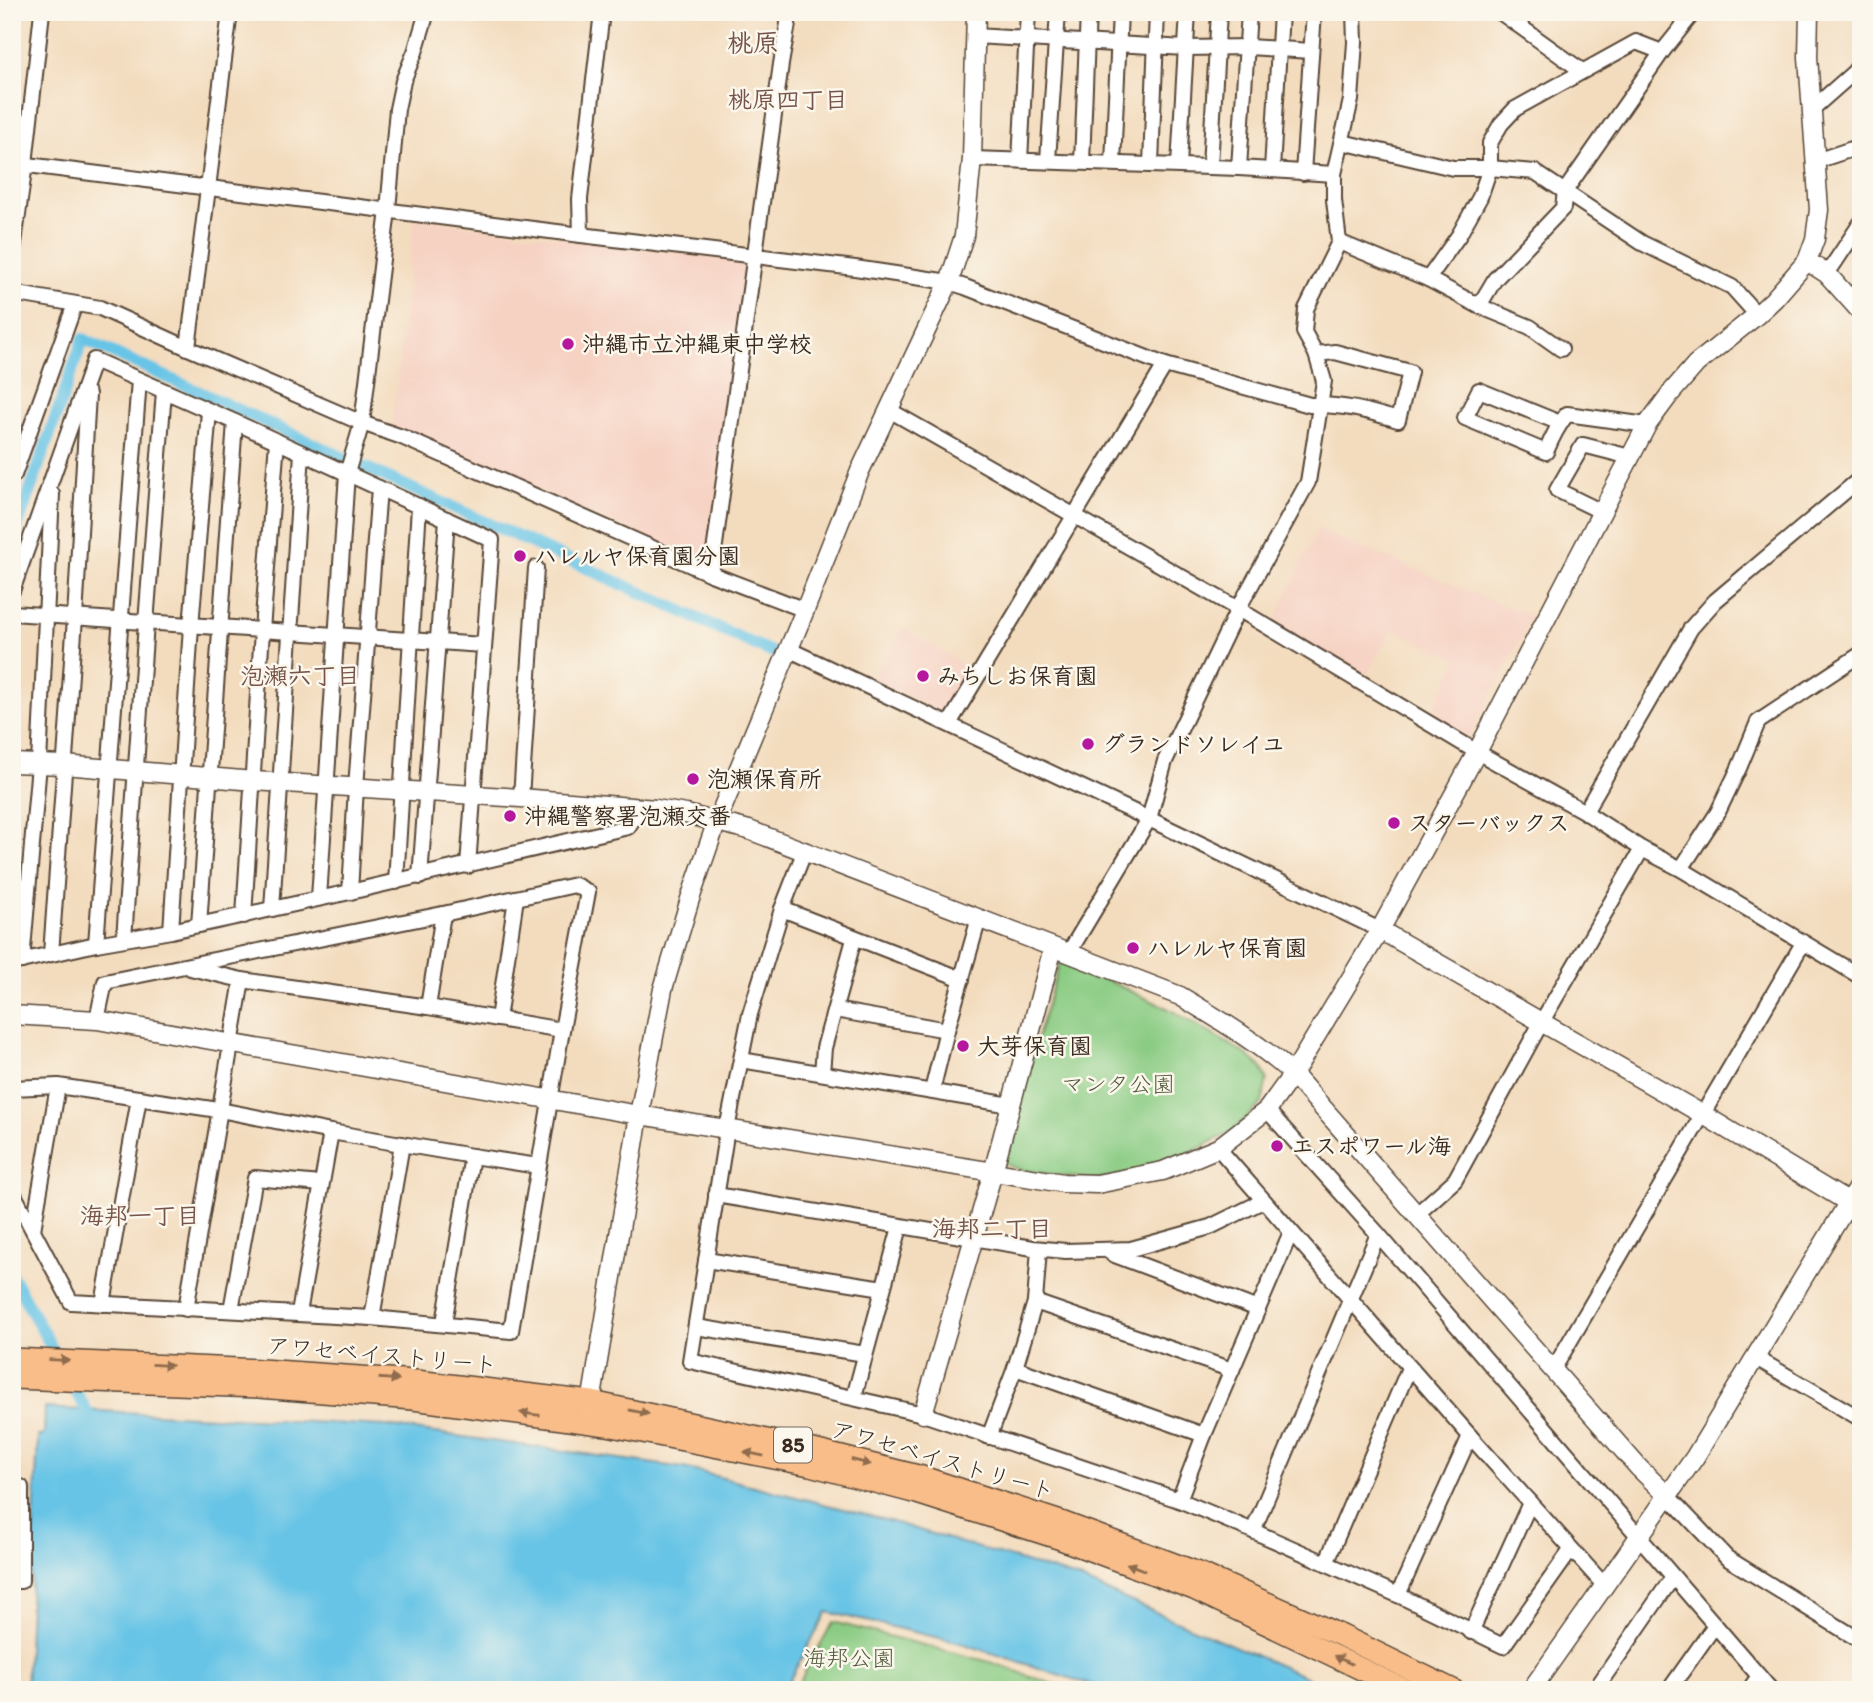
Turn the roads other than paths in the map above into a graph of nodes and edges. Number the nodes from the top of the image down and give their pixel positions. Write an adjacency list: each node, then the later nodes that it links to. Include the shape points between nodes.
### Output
1 (42, 12): 44 (street)
2 (230, 12): 53 (street)
3 (427, 12): 55 (street, via 397,109)
4 (602, 12): 57 (street, via 580,199)
5 (790, 12): 59 (street)
6 (976, 12): 21 (street)
7 (1028, 12): 22 (street)
8 (1058, 12): 23 (street)
9 (1088, 12): 24 (street)
10 (1120, 12): 25 (street)
11 (1157, 12): 26 (street)
12 (1188, 12): 28 (street)
13 (1219, 12): 29 (street)
14 (1249, 12): 27 (street)
15 (1281, 12): 30 (street)
16 (1314, 12): 31 (street)
17 (1354, 12): 36 (street, via 1353,77)
18 (1500, 12): 34 (street)
19 (1694, 12): 32 (street)
20 (1810, 12): 35 (street)
21 (975, 36): 22 (street); 38 (street)
22 (1027, 39): 23 (street); 39 (street)
23 (1056, 40): 24 (street); 40 (street)
24 (1088, 41): 25 (street); 42 (street)
25 (1119, 44): 26 (street); 43 (street)
26 (1155, 46): 28 (street); 45 (street)
27 (1248, 47): 29 (street); 30 (street); 48 (street)
28 (1186, 48): 29 (street); 46 (street)
29 (1217, 48): 47 (street)
30 (1278, 49): 31 (street); 50 (street)
31 (1311, 51): 51 (street)
32 (1662, 52): 34 (street, via 1636,42); 54 (street)
33 (1861, 63): 35 (street)
34 (1582, 71): 49 (street, via 1515,109 1500,124 1490,143)
35 (1811, 110): 41 (street)
36 (1342, 142): 49 (street, via 1453,169); 52 (street)
37 (1861, 146): 41 (street)
38 (972, 159): 39 (street); 64 (street, via 964,236)
39 (1020, 160): 40 (street)
40 (1048, 160): 42 (street)
41 (1816, 161): 61 (street, via 1819,210)
42 (1082, 162): 43 (street)
43 (1113, 163): 45 (street)
44 (19, 164): 53 (street); 60 (street)
45 (1151, 164): 46 (street)
46 (1179, 165): 47 (street)
47 (1210, 166): 48 (street)
48 (1239, 168): 50 (street)
49 (1490, 168): 54 (street, via 1535,172); 63 (street, via 1480,197)
50 (1272, 170): 51 (street)
51 (1303, 173): 52 (street)
52 (1335, 174): 58 (street)
53 (208, 187): 55 (street); 71 (street)
54 (1565, 191): 68 (street, via 1563,208 1495,279); 70 (street, via 1642,243 1732,287)
55 (388, 210): 57 (street); 82 (street)
56 (1861, 223): 62 (street)
57 (581, 235): 59 (street)
58 (1339, 242): 63 (street); 73 (street, via 1306,309 1304,332)
59 (755, 256): 64 (street); 98 (street)
60 (12, 257)
61 (1807, 261): 62 (street); 70 (street)
62 (1827, 274): 66 (street)
63 (1428, 279): 68 (street)
64 (949, 282): 74 (street); 79 (street)
65 (12, 293): 67 (street)
66 (1854, 293): 69 (street)
67 (75, 304): 71 (street, via 100,308); 89 (street)
68 (1479, 306): 72 (street, via 1530,327)
69 (1861, 312)
70 (1757, 315): 84 (street, via 1696,365)
71 (188, 348): 82 (street)
72 (1561, 349)
73 (1316, 354): 78 (street, via 1324,381); 78 (street, via 1335,352 1410,372 1398,420)
74 (1165, 365): 78 (street); 95 (street)
75 (89, 375): 76 (street, via 94,360); 90 (street); 104 (street)
76 (139, 380): 77 (street); 105 (street)
77 (164, 391): 80 (street); 106 (street)
78 (1321, 405): 100 (street, via 1308,482)
79 (889, 410): 95 (street); 101 (street)
80 (209, 411): 81 (street); 107 (street)
81 (235, 422): 85 (street); 108 (street)
82 (362, 423): 88 (street); 98 (street)
83 (1560, 423): 83 (street, via 1546,452 1465,418 1479,390); 84 (street, via 1567,414)
84 (1647, 425): 87 (street)
85 (277, 441): 86 (street); 109 (street)
86 (302, 453): 88 (street); 110 (street)
87 (1630, 457): 94 (street); 94 (street, via 1583,445 1557,489)
88 (347, 473): 92 (street); 111 (street)
89 (12, 476)
90 (53, 478): 99 (street); 103 (street)
91 (1861, 478): 136 (street, via 1715,601 1691,628)
92 (379, 488): 93 (street); 112 (street)
93 (419, 506): 96 (street); 113 (street)
94 (1602, 512): 119 (street)
95 (1073, 516): 100 (street); 118 (street)
96 (447, 519): 114 (street); 115 (street, via 492,540)
97 (536, 568): 134 (street)
98 (711, 574): 101 (street)
99 (12, 591)
100 (1238, 609): 119 (street); 137 (street, via 1165,761)
101 (805, 610): 116 (street)
102 (12, 613): 103 (street)
103 (47, 616): 104 (street); 121 (street)
104 (75, 618): 105 (street); 122 (street)
105 (120, 621): 106 (street); 123 (street)
106 (146, 623): 107 (street); 124 (street)
107 (191, 625): 108 (street); 125 (street)
108 (220, 628): 109 (street); 126 (street)
109 (262, 631): 110 (street); 127 (street)
110 (289, 632): 111 (street); 128 (street)
111 (336, 635): 112 (street); 129 (street)
112 (367, 638): 113 (street); 130 (street)
113 (410, 640): 114 (street); 131 (street)
114 (437, 642): 115 (street); 132 (street)
115 (483, 645): 133 (street)
116 (788, 649): 118 (street); 138 (street)
117 (1861, 654): 142 (street, via 1758,722 1718,811)
118 (949, 724): 137 (street)
119 (1477, 752): 136 (street); 155 (street)
120 (12, 763): 121 (street)
121 (39, 764): 122 (street); 150 (street)
122 (64, 765): 123 (street); 162 (street)
123 (109, 770): 124 (street); 160 (street)
124 (135, 772): 125 (street); 157 (street)
125 (181, 776): 126 (street); 156 (street)
126 (209, 778): 127 (street); 154 (street)
127 (254, 781): 128 (street); 152 (street)
128 (280, 783): 129 (street); 148 (street)
129 (326, 785): 130 (street); 146 (street)
130 (356, 787): 131 (street); 145 (street)
131 (401, 791): 132 (street); 144 (street)
132 (427, 793): 133 (street); 143 (street)
133 (472, 795): 134 (street); 141 (street)
134 (521, 798): 135 (street)
135 (640, 808): 138 (street); 141 (street, via 628,827)
136 (1585, 811): 139 (street)
137 (1149, 819): 155 (street); 161 (street)
138 (717, 821): 140 (street); 189 (street, via 663,989)
139 (1642, 849): 142 (street); 173 (street)
140 (804, 850): 149 (street); 153 (street)
141 (468, 866): 143 (street)
142 (1681, 869): 159 (street)
143 (420, 877): 144 (street)
144 (396, 882): 145 (street)
145 (350, 892): 146 (street)
146 (320, 898): 148 (street)
147 (516, 898): 151 (street); 171 (street); 174 (street, via 575,884 587,892)
148 (272, 909): 152 (street)
149 (782, 909): 158 (street); 177 (street)
150 (19, 912): 163 (street)
151 (443, 914): 164 (street); 168 (street)
152 (244, 916): 154 (street)
153 (979, 918): 161 (street); 166 (street)
154 (199, 925): 156 (street)
155 (1380, 930): 173 (street); 179 (street)
156 (171, 931): 157 (street)
157 (124, 939): 160 (street)
158 (854, 939): 166 (street); 169 (street)
159 (1803, 943): 165 (street); 188 (street)
160 (96, 944): 162 (street)
161 (1060, 951): 179 (street, via 1180,996 1232,1027); 185 (street)
162 (51, 954): 163 (street)
163 (17, 962)
164 (183, 966): 167 (street); 172 (street, via 105,982)
165 (1861, 977)
166 (962, 979): 175 (street)
167 (242, 980): 168 (street); 176 (street)
168 (428, 1007): 171 (street)
169 (835, 1010): 175 (street); 178 (street)
170 (12, 1015): 172 (street)
171 (498, 1019): 174 (street)
172 (97, 1020): 176 (street)
173 (1541, 1023): 188 (street); 203 (street, via 1455,1180)
174 (562, 1030): 184 (street)
175 (947, 1030): 182 (street)
176 (231, 1044): 184 (street); 186 (street)
177 (741, 1060): 178 (street); 190 (street)
178 (822, 1073): 182 (street)
179 (1293, 1074): 187 (street); 203 (street)
180 (58, 1086): 181 (street); 183 (street); 205 (street)
181 (12, 1088)
182 (932, 1091): 185 (street)
183 (139, 1098): 186 (street); 215 (street)
184 (550, 1098): 189 (street); 195 (street)
185 (1011, 1105): 196 (street)
186 (218, 1110): 191 (street); 216 (street)
187 (1267, 1110): 193 (street); 207 (street)
188 (1702, 1114): 202 (street); 229 (street)
189 (639, 1115): 190 (street); 231 (street)
190 (727, 1129): 196 (street); 200 (street)
191 (331, 1132): 192 (street); 198 (street)
192 (402, 1144): 194 (street); 220 (street)
193 (1217, 1148): 196 (street, via 1163,1171 1097,1184); 201 (street)
194 (472, 1156): 195 (street); 221 (street)
195 (538, 1166): 221 (street, via 511,1331)
196 (993, 1172): 208 (street)
197 (1861, 1182): 202 (street)
198 (321, 1184): 218 (street, via 255,1178); 219 (street)
199 (12, 1191): 205 (street)
200 (716, 1195): 204 (street); 211 (street)
201 (1263, 1201): 206 (street); 210 (street, via 1210,1227 1131,1249)
202 (1855, 1206): 224 (street)
203 (1418, 1214): 229 (street)
204 (900, 1227): 208 (street); 212 (street)
205 (33, 1230): 215 (street, via 71,1302)
206 (1291, 1232): 213 (street); 217 (street)
207 (1378, 1234): 213 (street); 242 (street)
208 (973, 1238): 209 (street); 232 (street)
209 (1039, 1249): 210 (street); 214 (street)
210 (1105, 1251): 217 (street)
211 (706, 1260): 212 (street); 222 (street)
212 (883, 1288): 223 (street)
213 (1350, 1300): 227 (street); 241 (street)
214 (1035, 1302): 226 (street); 228 (street)
215 (103, 1304): 216 (street)
216 (186, 1309): 218 (street)
217 (1258, 1309): 228 (street)
218 (231, 1310): 219 (street)
219 (299, 1313): 220 (street)
220 (372, 1318): 221 (street)
221 (444, 1323)
222 (696, 1327): 223 (street); 230 (street, via 690,1361)
223 (865, 1354): 230 (street)
224 (1756, 1358): 233 (street); 238 (street)
225 (21, 1368): 231 (main road, アワセベイストリート / 85, via 416,1381)
226 (1015, 1368): 234 (street); 236 (street)
227 (1409, 1368): 235 (street); 244 (street)
228 (1232, 1370): 234 (street)
229 (1553, 1370): 238 (street)
230 (854, 1397): 232 (street)
231 (590, 1412): 253 (main road, アワセベイストリート / 85, one-way to 231, via 1194,1589 1058,1538 917,1493); 254 (main road, アワセベイストリート / 85, one-way to 254, via 813,1450 922,1477 1201,1574)
232 (923, 1414): 236 (street)
233 (1861, 1419)
234 (1204, 1435): 239 (street)
235 (1470, 1436): 240 (street); 248 (street)
236 (989, 1437): 239 (street)
237 (12, 1487): 246 (street, via 21,1487 21,1581)
238 (1668, 1496): 242 (street); 251 (street, via 1727,1558)
239 (1179, 1500): 241 (street)
240 (1530, 1503): 243 (street); 250 (street)
241 (1254, 1531): 244 (street)
242 (1638, 1538): 245 (street); 247 (street)
243 (1571, 1550): 247 (street); 250 (street, via 1503,1646)
244 (1326, 1563): 248 (street)
245 (1673, 1577): 249 (street); 256 (street)
246 (12, 1581)
247 (1604, 1585): 255 (street)
248 (1398, 1595): 250 (street)
249 (1714, 1625): 252 (street); 257 (street)
250 (1471, 1632)
251 (1861, 1641)
252 (1759, 1676): 258 (street); 259 (street)
253 (1405, 1690)
254 (1453, 1690)
255 (1531, 1690)
256 (1595, 1690)
257 (1669, 1690)
258 (1749, 1690)
259 (1771, 1690)

